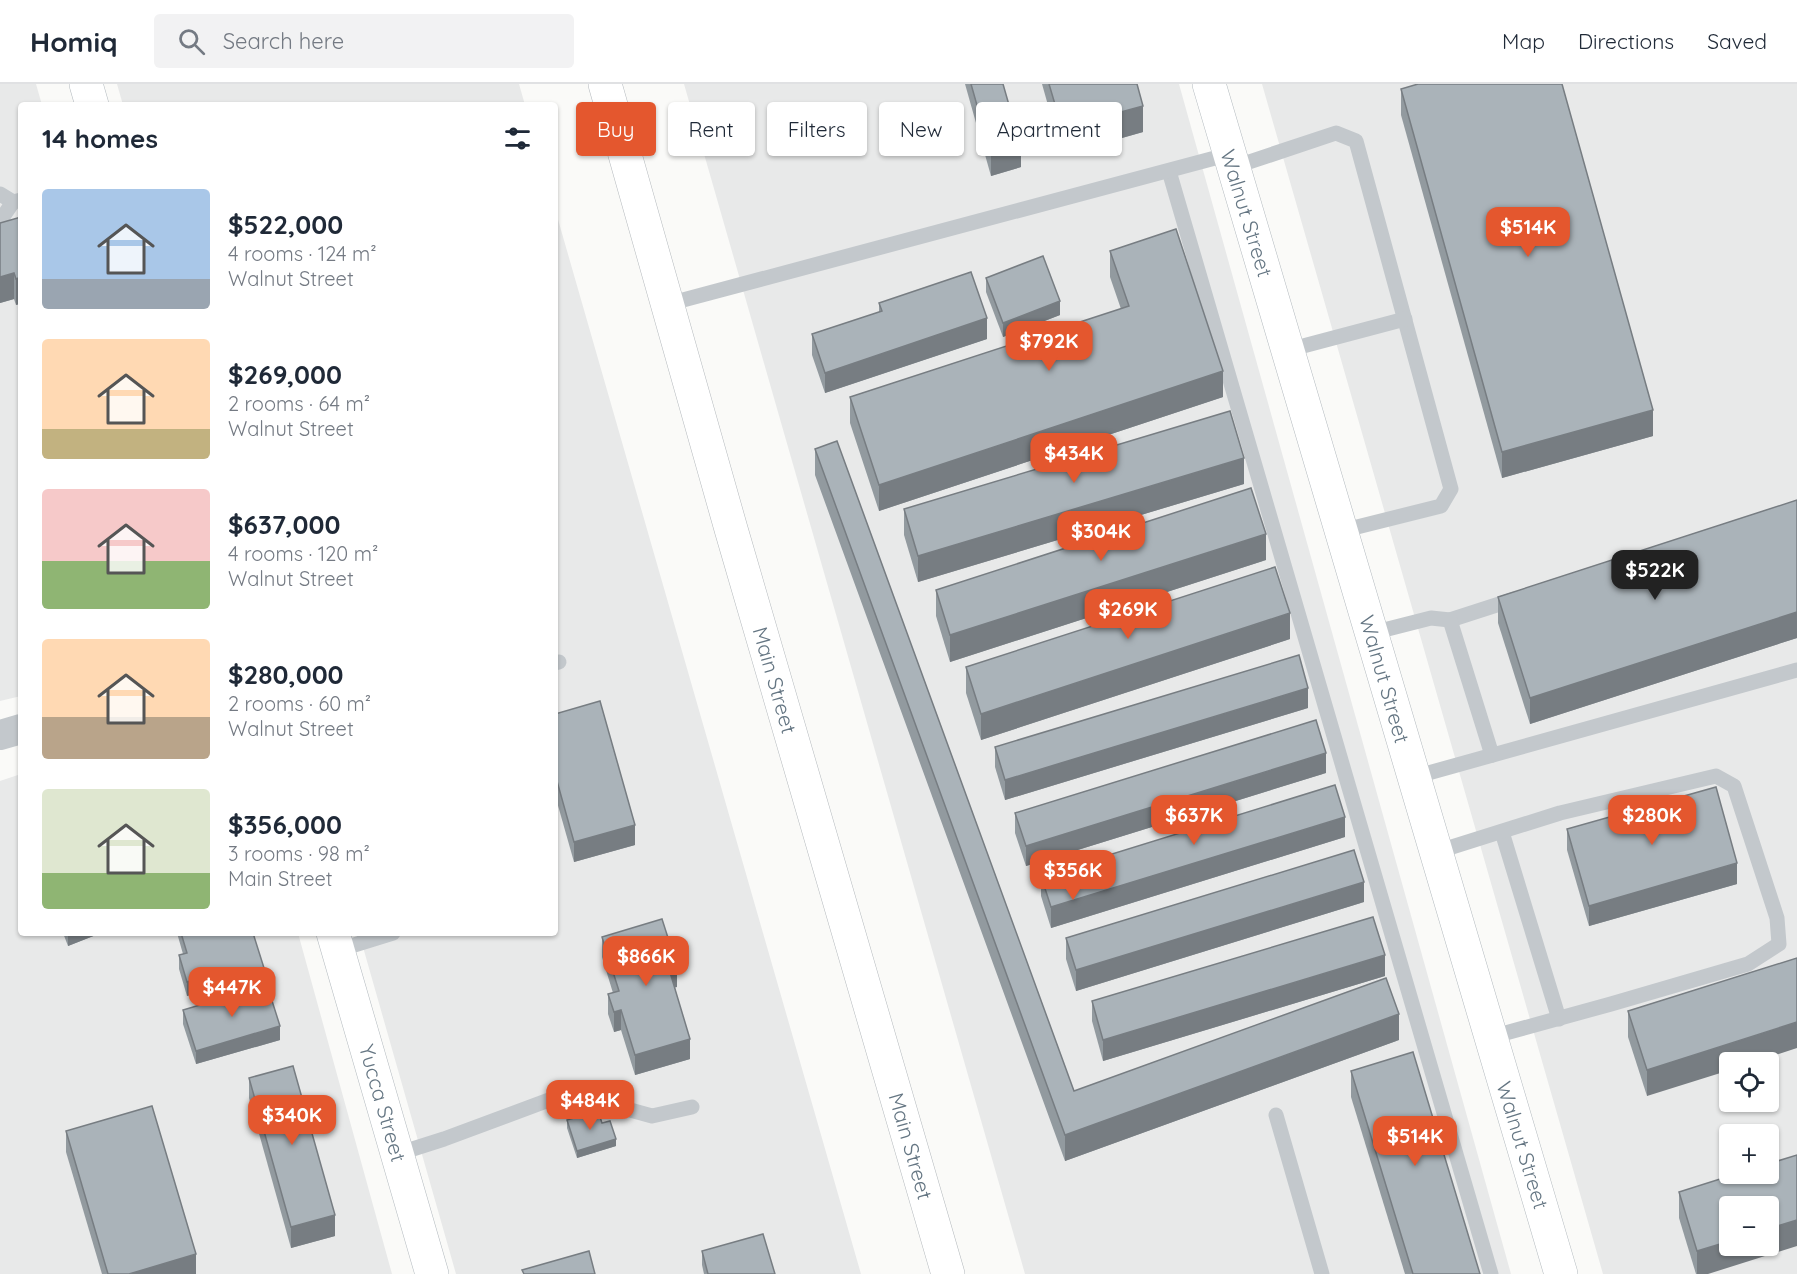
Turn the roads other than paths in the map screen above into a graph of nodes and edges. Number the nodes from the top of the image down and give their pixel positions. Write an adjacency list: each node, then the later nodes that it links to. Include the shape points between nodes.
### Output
1 (86, 84): 4 (street)
2 (605, 84): 9 (street, Main Street)
3 (1209, 84): 5 (street, Walnut Street)
4 (91, 102)
5 (1232, 160): 6 (lane); 10 (lane, via 1336,133 1356,141); 11 (street, Walnut Street)
6 (1168, 171): 9 (lane); 33 (lane)
7 (11, 199): 8 (lane)
8 (0, 221)
9 (668, 304): 31 (street, Main Street)
10 (1405, 319): 11 (lane); 12 (lane, via 1450,489 1441,506)
11 (1288, 350): 12 (street, Walnut Street)
12 (1341, 531): 15 (street, Walnut Street)
13 (1527, 595): 14 (lane)
14 (1450, 620): 15 (lane, via 1431,618); 19 (lane)
15 (1372, 633): 20 (street, Walnut Street)
16 (1797, 670): 19 (lane)
17 (18, 730): 18 (street)
18 (0, 735)
19 (1492, 755): 20 (lane)
20 (1414, 777): 22 (street, Walnut Street)
21 (1502, 832): 22 (lane); 25 (lane); 25 (lane, via 1560,813 1716,776 1734,786 1777,918 1779,945 1748,964)
22 (1436, 852): 26 (street, Walnut Street)
23 (374, 936): 24 (lane)
24 (335, 942): 29 (street, Yucca Street)
25 (1559, 1018): 26 (lane)
26 (1491, 1037): 34 (street, Walnut Street)
27 (692, 1107): 29 (lane, via 652,1116 623,1108 594,1093 573,1091)
28 (1276, 1114): 32 (lane)
29 (397, 1154): 30 (street, Yucca Street)
30 (432, 1274)
31 (948, 1274)
32 (1322, 1274)
33 (1491, 1274)
34 (1561, 1274)

